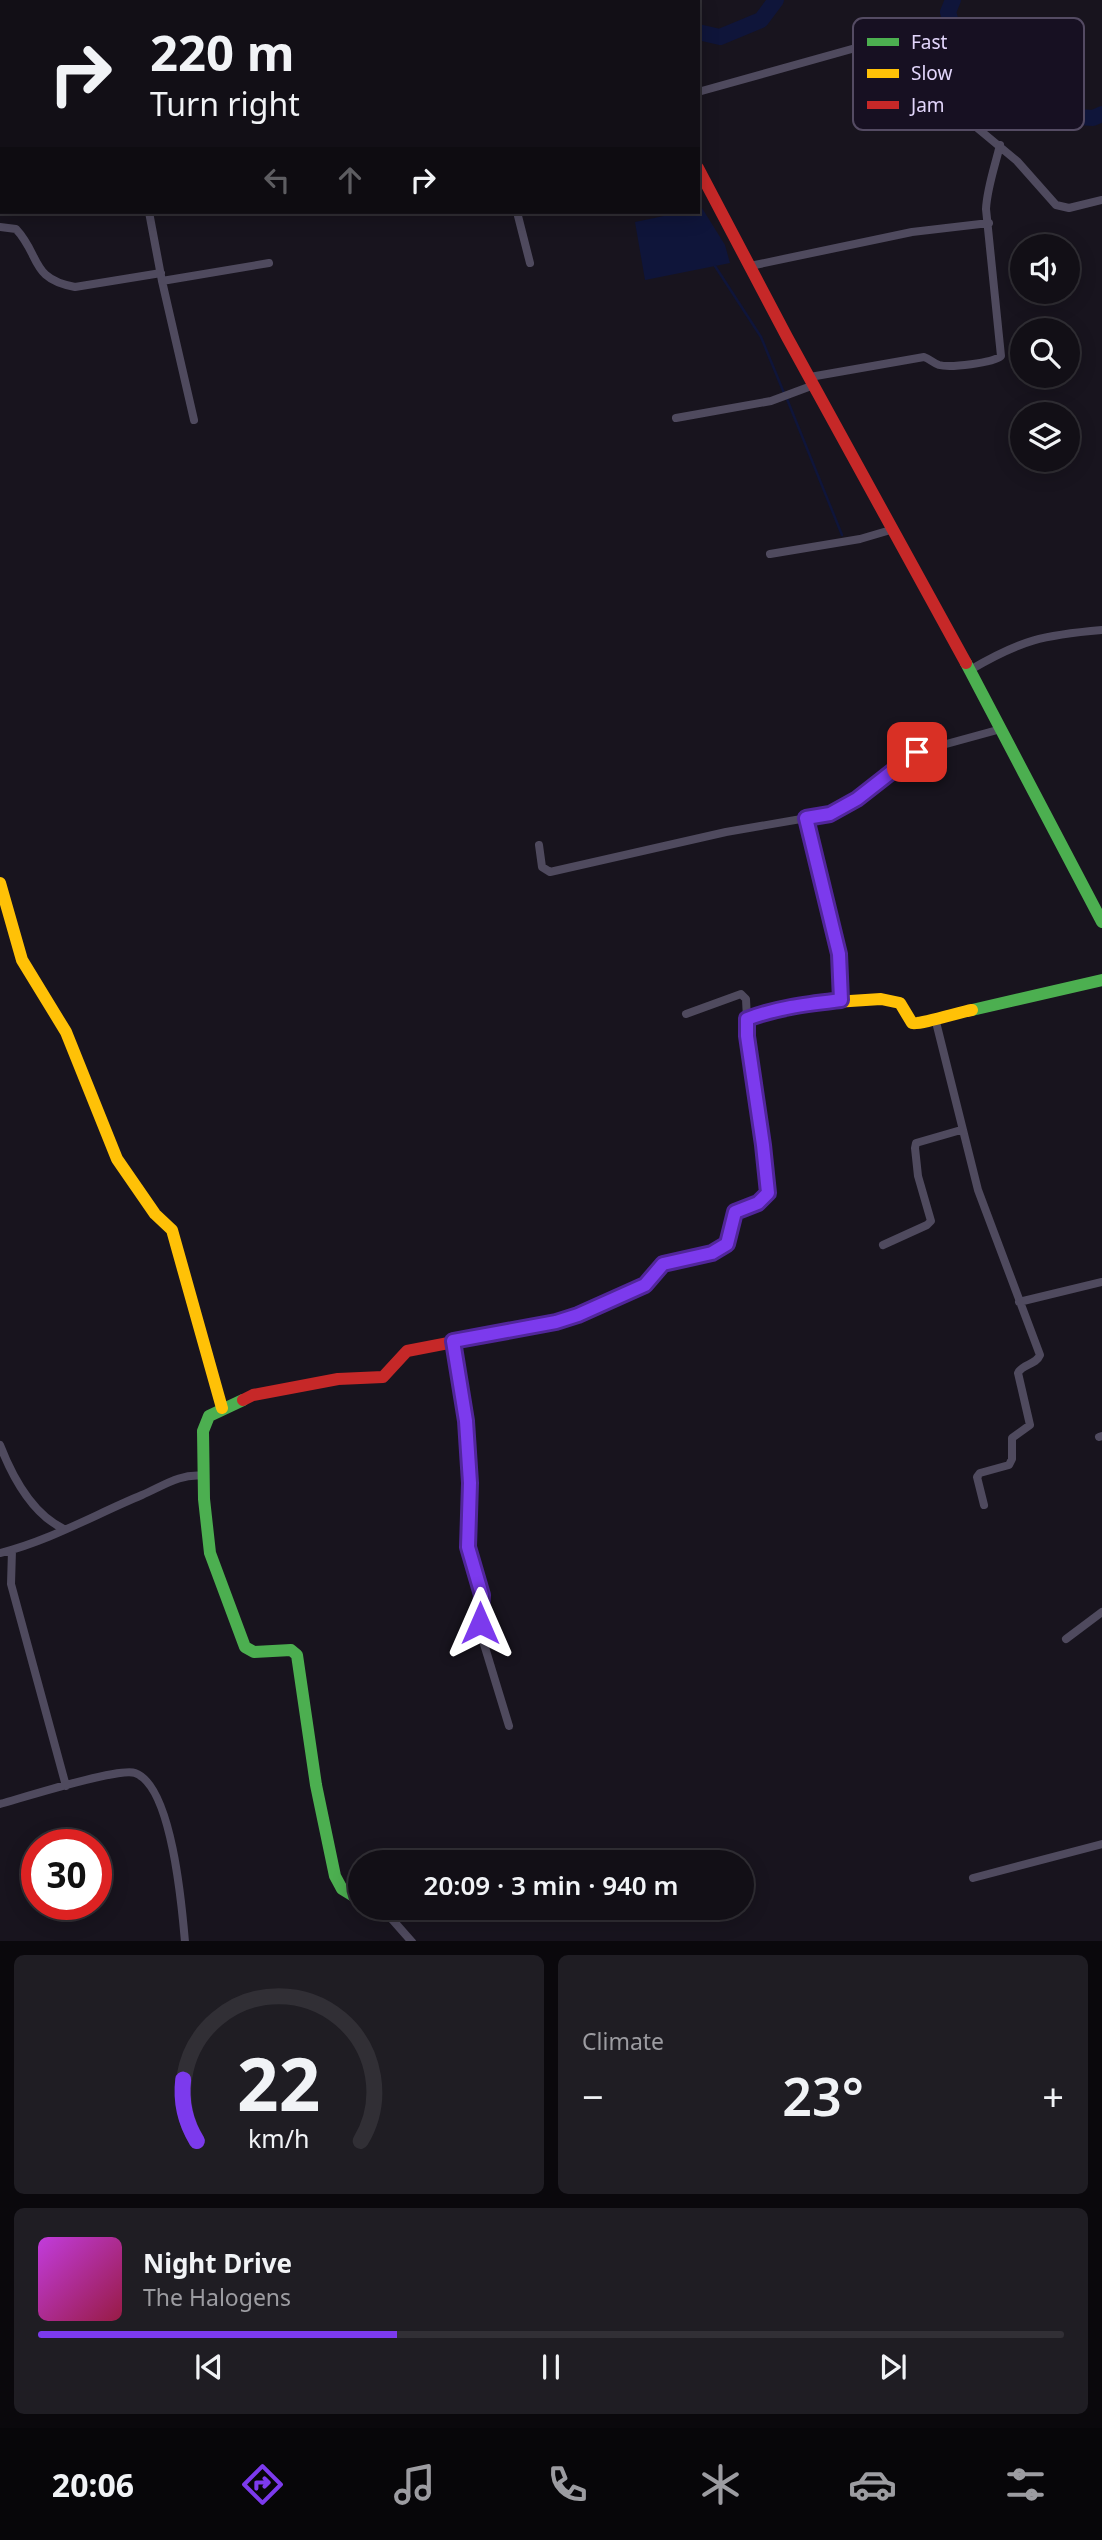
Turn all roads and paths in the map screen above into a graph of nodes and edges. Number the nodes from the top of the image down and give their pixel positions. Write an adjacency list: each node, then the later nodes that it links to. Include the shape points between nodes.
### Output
1 (853, 49): 2 (street)
2 (700, 91)
3 (981, 130): 4 (street)
4 (1000, 145): 6 (street, via 1056,205 1069,208); 9 (street, via 987,196)
5 (700, 171): 13 (main road)
6 (1102, 200)
7 (149, 214): 14 (street)
8 (518, 214): 12 (street)
9 (989, 223): 13 (street, via 912,232); 15 (street, via 1001,356 944,366 924,357)
10 (0, 227): 14 (street, via 16,229 41,272 61,285)
11 (269, 263): 14 (street)
12 (530, 263)
13 (750, 265): 15 (main road)
14 (161, 277): 17 (street)
15 (812, 381): 16 (street, via 771,401); 18 (main road)
16 (676, 418)
17 (194, 419)
18 (894, 529): 19 (street); 21 (main road)
19 (770, 554)
20 (1102, 630): 21 (street, via 1021,643)
21 (970, 670): 22 (main road)
22 (1001, 729): 23 (street, via 917,752 857,799 830,814); 26 (main road)
23 (806, 818): 24 (street, via 550,873 542,867); 28 (street, via 839,954)
24 (539, 845)
25 (0, 883): 37 (main road, via 22,960 66,1032 117,1158 155,1214 172,1230)
26 (1102, 922)
27 (1102, 980): 30 (main road)
28 (841, 1000): 30 (main road, via 897,1001 912,1023 925,1024); 31 (main road, via 775,1009)
29 (686, 1014): 31 (street, via 741,994 746,999)
30 (935, 1018): 32 (street)
31 (747, 1019): 36 (main road, via 768,1193 758,1203 735,1212 727,1244 712,1253 663,1264 645,1285 578,1315)
32 (961, 1130): 33 (street, via 916,1143 918,1176 931,1221); 35 (street)
33 (883, 1245)
34 (1102, 1282): 35 (street)
35 (1019, 1302): 40 (street, via 1040,1355 1018,1373 1031,1425 1012,1438 1009,1465 978,1474)
36 (453, 1341): 37 (main road, via 403,1353 383,1377 290,1387); 46 (street, via 466,1421 468,1547 482,1595 482,1639)
37 (222, 1408): 39 (main road, via 209,1416 203,1432)
38 (0, 1445): 41 (street, via 19,1485 52,1524)
39 (204, 1476): 41 (street, via 168,1481); 51 (main road, via 210,1553 243,1644 254,1652 291,1650 297,1655 335,1876)
40 (984, 1505)
41 (64, 1529): 42 (street)
42 (12, 1550): 43 (street); 47 (street, via 11,1584)
43 (0, 1553)
44 (1102, 1612): 45 (street)
45 (1066, 1639)
46 (509, 1727)
47 (65, 1786): 48 (street); 53 (street, via 125,1772 146,1780 168,1829 179,1871)
48 (0, 1804)
49 (1102, 1844): 50 (street)
50 (973, 1878)
51 (348, 1893)
52 (393, 1920): 54 (street)
53 (185, 1941)
54 (412, 1941)

